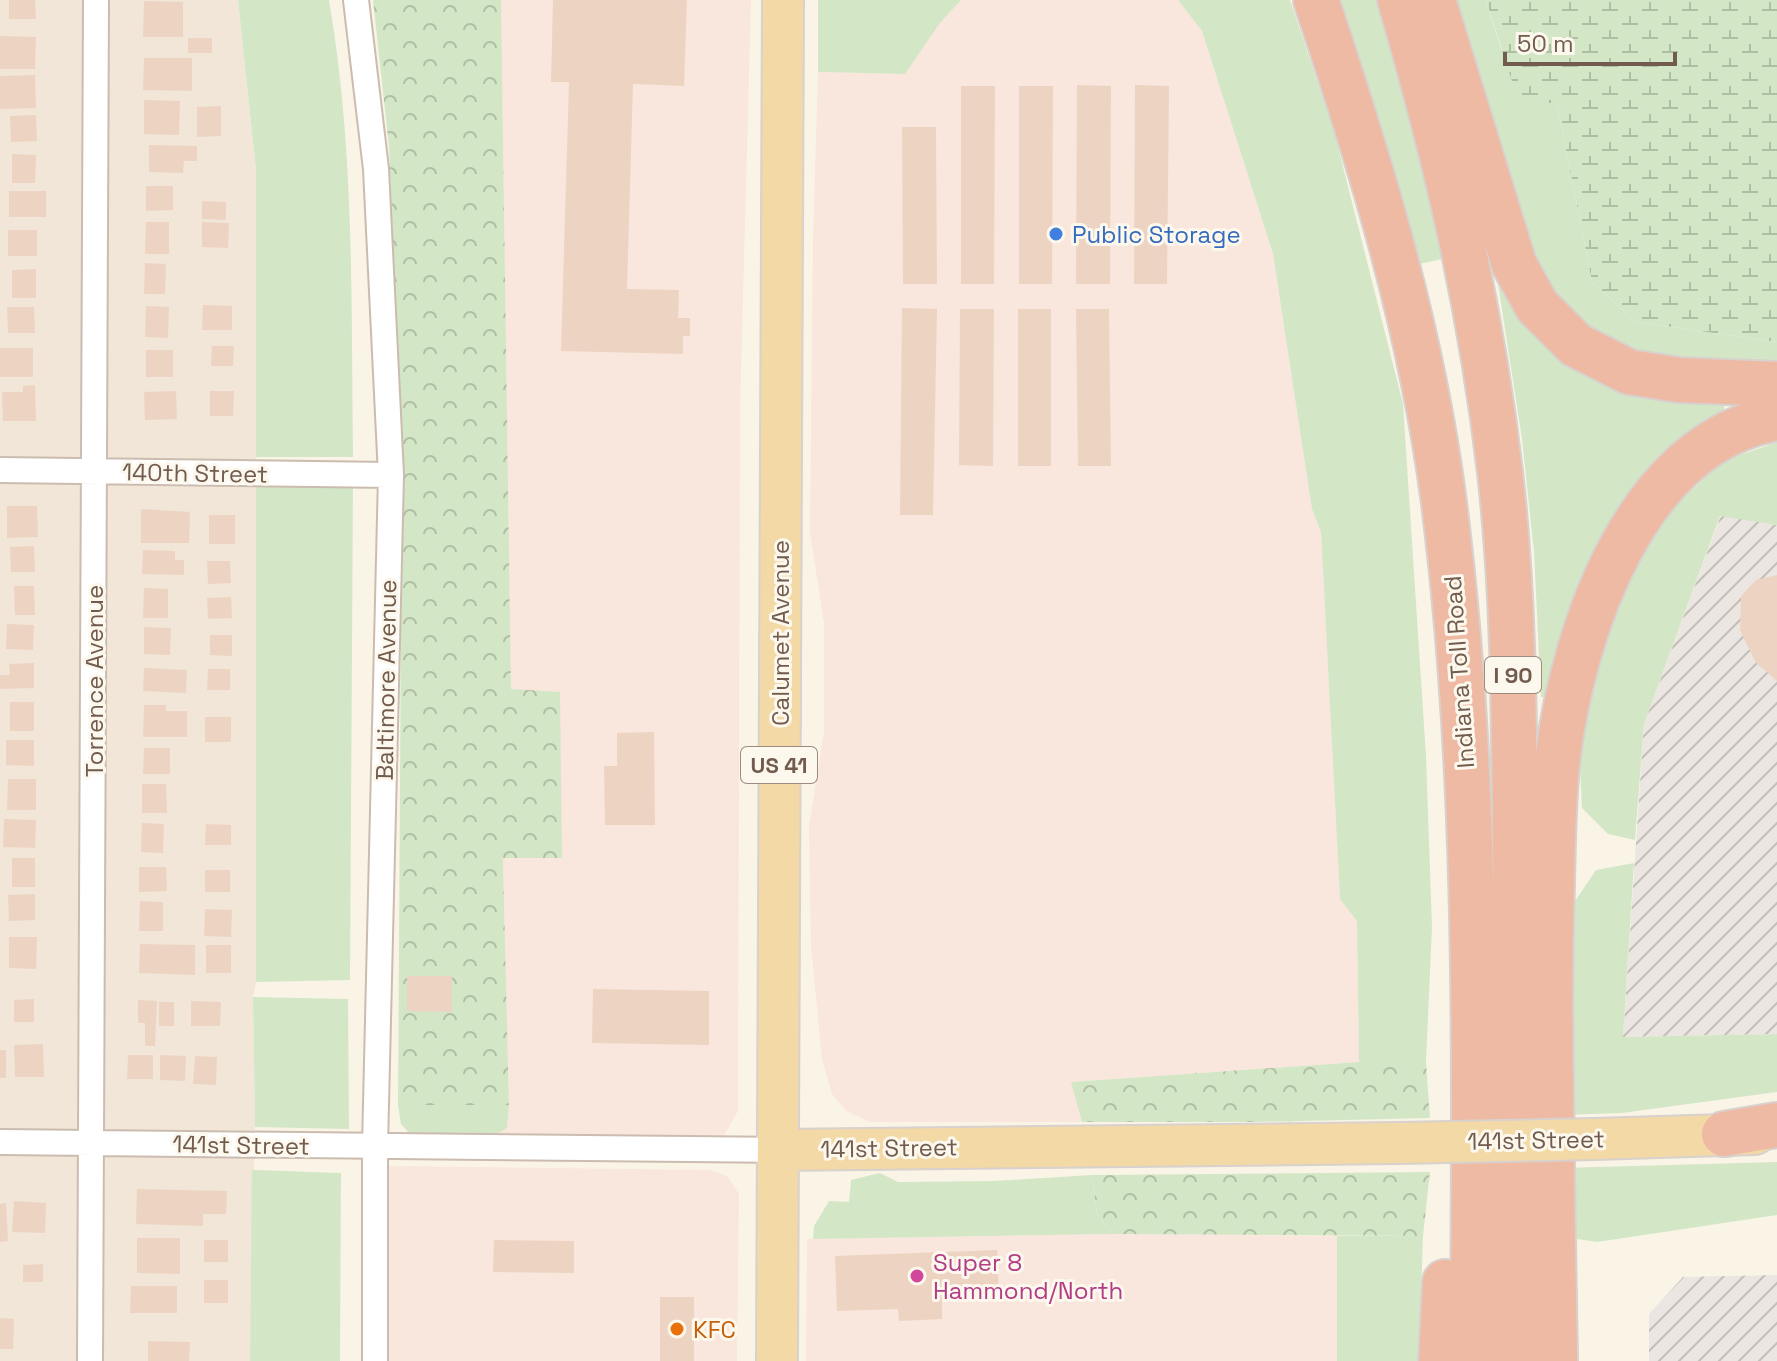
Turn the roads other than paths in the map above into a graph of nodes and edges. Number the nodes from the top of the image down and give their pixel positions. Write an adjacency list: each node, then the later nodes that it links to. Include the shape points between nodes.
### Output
1 (96, 0): 10 (street, Torrence Avenue)
2 (356, 0): 11 (street, Baltimore Avenue, via 376,169)
3 (783, 0): 19 (main road, Calumet Avenue / US 41)
4 (1316, 0): 12 (highway, Indiana Toll Road / I 90, via 1393,246 1443,500 1466,749)
5 (1400, 0): 25 (highway, Indiana Toll Road / I 90, via 1462,233 1502,504 1514,733)
6 (1433, 0): 7 (highway, via 1514,264 1537,306 1576,345 1629,372)
7 (1777, 384)
8 (1777, 418): 26 (highway, via 1723,436 1687,461 1651,498 1618,554 1572,684 1558,755 1553,829)
9 (0, 470): 10 (street, 140th Street)
10 (95, 471): 11 (street, 140th Street); 17 (street, Torrence Avenue)
11 (391, 475): 18 (street, Baltimore Avenue)
12 (1474, 1074): 23 (highway, via 1449,1200); 24 (highway, Indiana Toll Road / I 90)
13 (1777, 1125): 14 (highway)
14 (1724, 1134): 15 (main road, 141st Street); 19 (main road, 141st Street, bridge)
15 (1777, 1134)
16 (0, 1142): 17 (street, 141st Street)
17 (91, 1143): 18 (street, 141st Street); 20 (street, Torrence Avenue)
18 (375, 1146): 19 (street, 141st Street); 21 (street, Baltimore Avenue)
19 (778, 1150): 22 (main road, Calumet Avenue / US 41)
20 (90, 1361)
21 (375, 1361)
22 (777, 1361)
23 (1441, 1361)
24 (1473, 1361)
25 (1515, 1361)
26 (1555, 1361)

